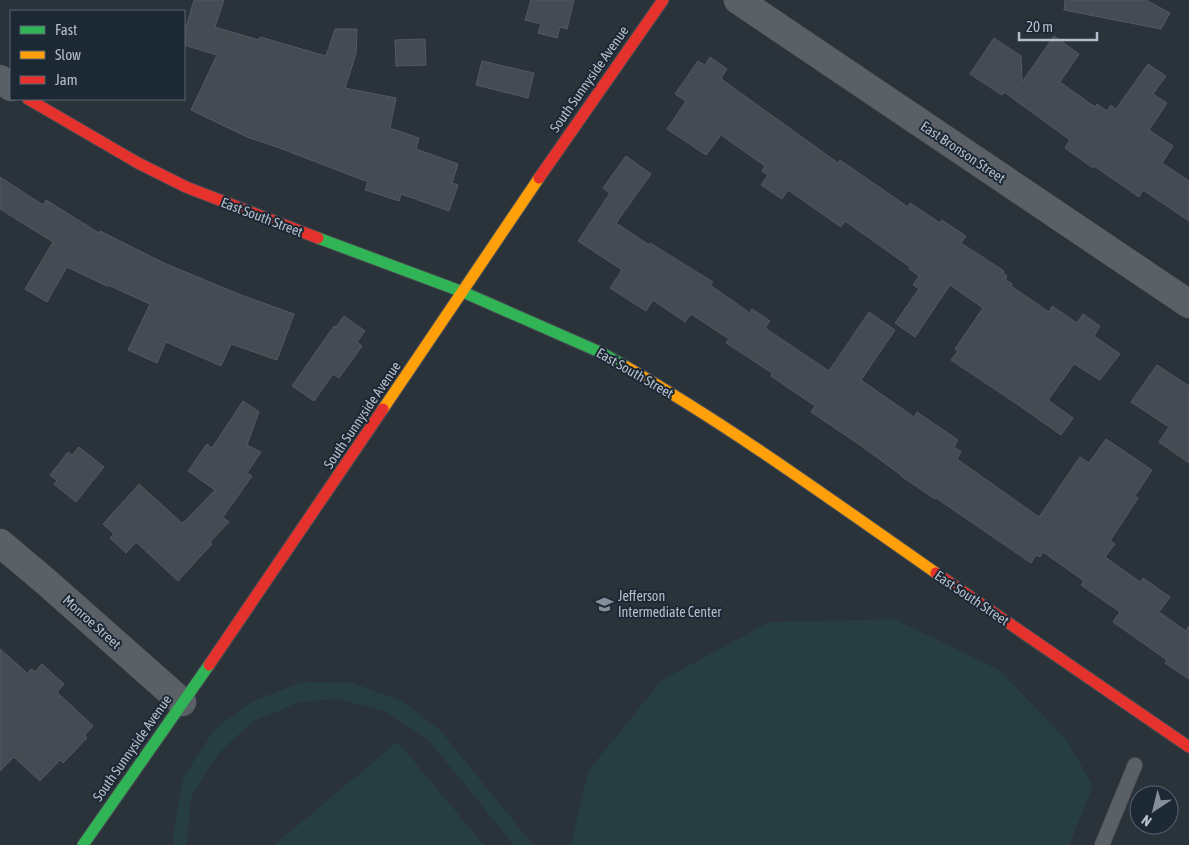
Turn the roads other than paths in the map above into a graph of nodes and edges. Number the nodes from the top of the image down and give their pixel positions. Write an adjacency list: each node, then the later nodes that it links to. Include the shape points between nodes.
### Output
1 (663, 0): 4 (street, South Sunnyside Avenue)
2 (738, 0): 5 (street, East Bronson Street)
3 (30, 100): 4 (street, East South Street, via 186,187)
4 (463, 292): 7 (street, South Sunnyside Avenue); 8 (street, East South Street, via 602,353 668,391)
5 (1189, 304)
6 (0, 543): 7 (street, Monroe Street)
7 (182, 702): 10 (street, South Sunnyside Avenue)
8 (1189, 747)
9 (1135, 765): 11 (lane)
10 (83, 845)
11 (1102, 845)

